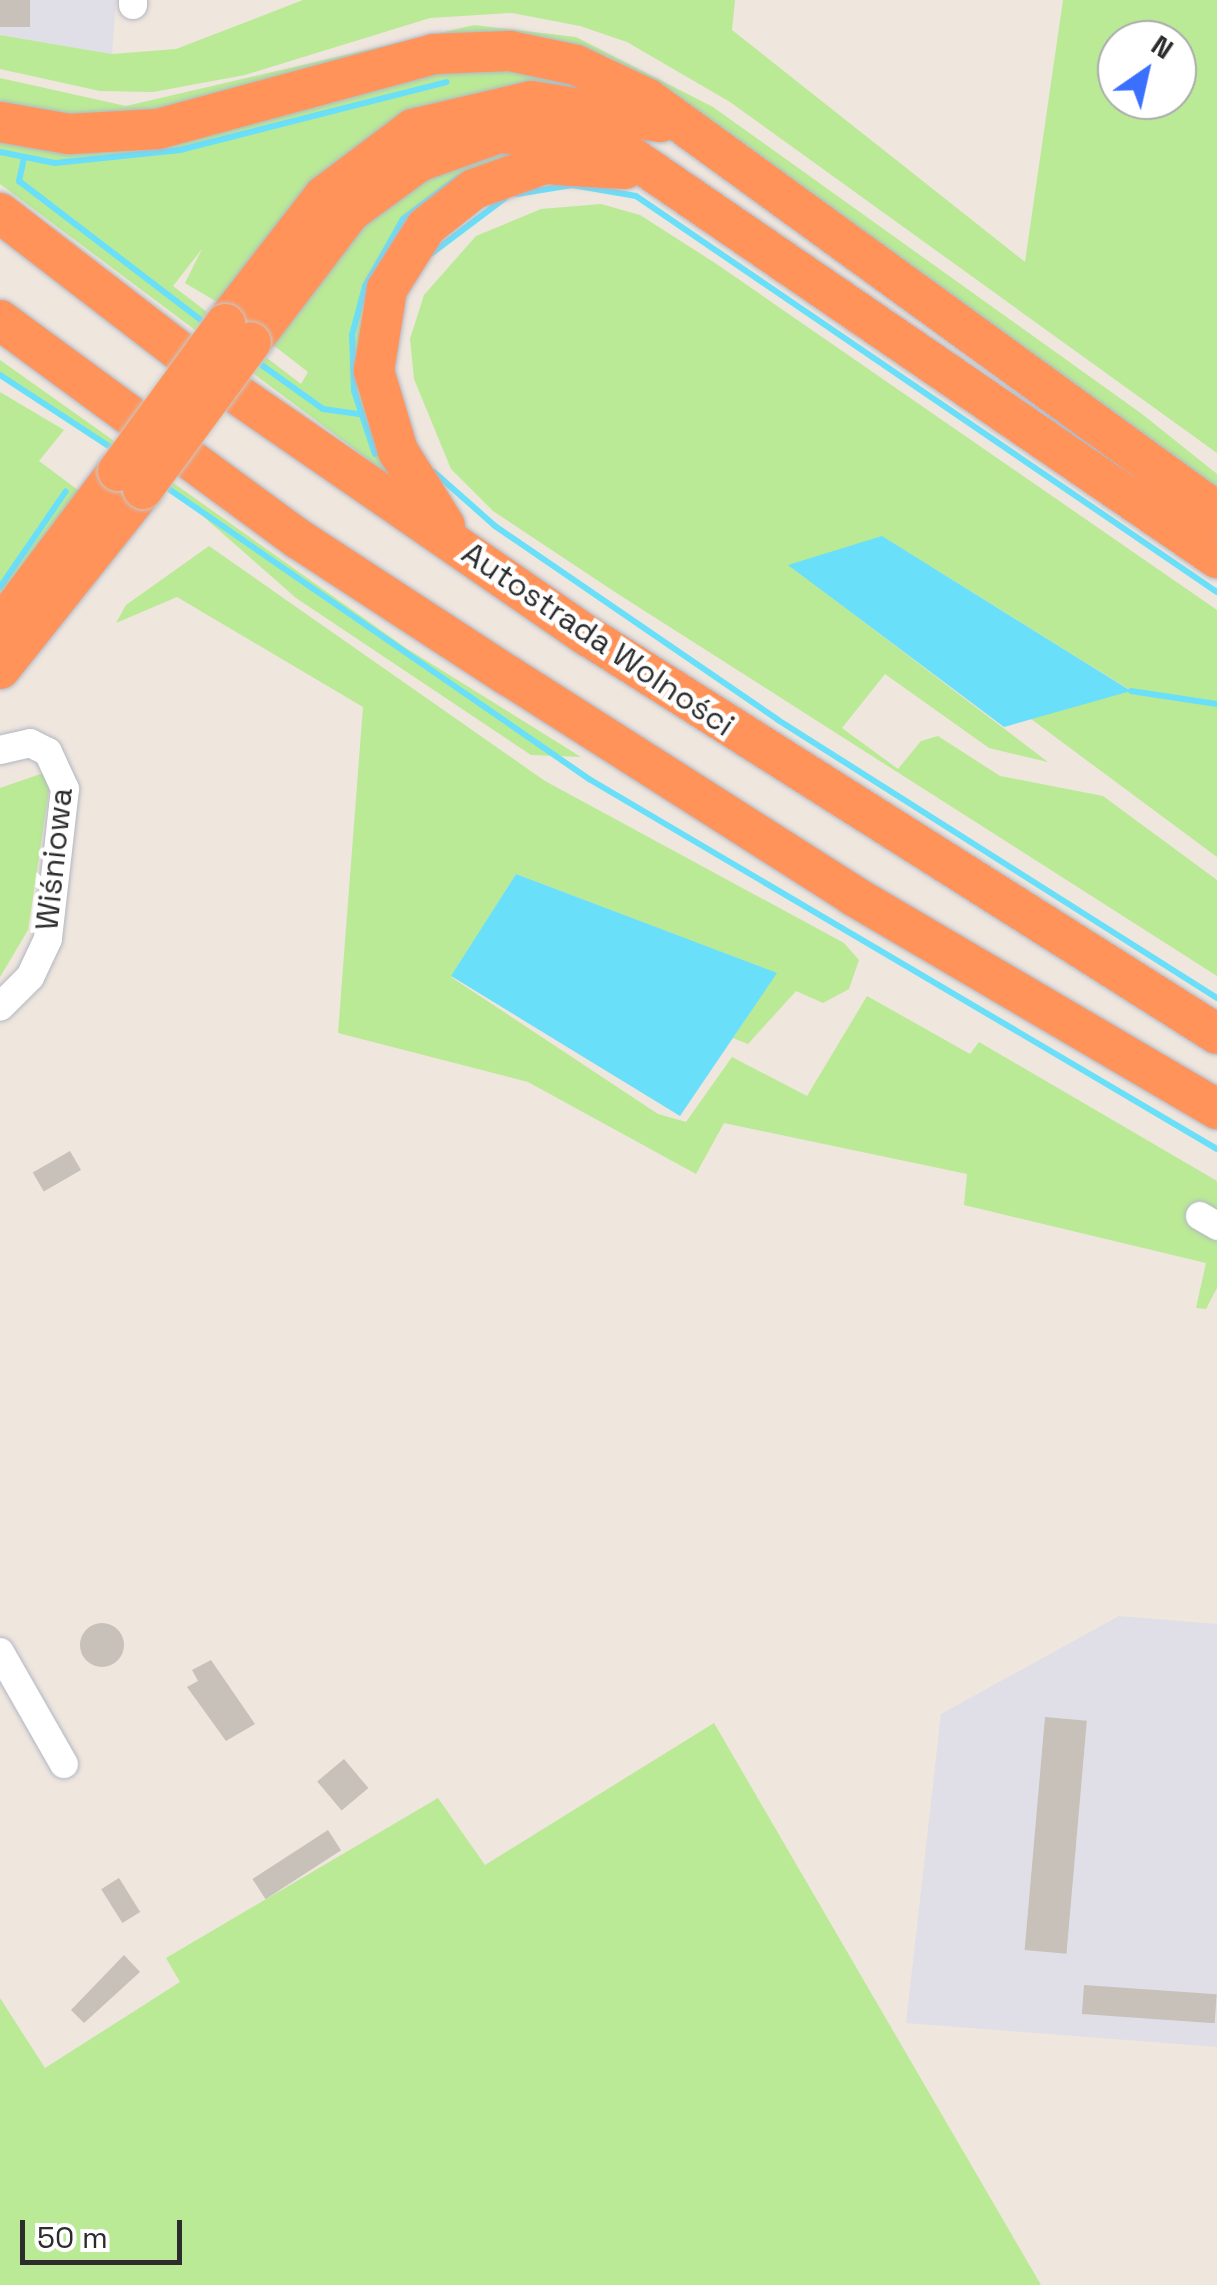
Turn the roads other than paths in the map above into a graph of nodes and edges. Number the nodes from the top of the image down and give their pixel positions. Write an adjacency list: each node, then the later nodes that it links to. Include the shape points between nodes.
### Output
1 (0, 122): 2 (highway, via 69,134 158,129 434,54 510,51 607,76)
2 (679, 127): 6 (highway, via 531,101 413,129 324,196); 8 (highway)
3 (663, 175): 6 (highway, via 632,150 574,134 499,133 447,148 350,212); 9 (highway, via 576,162 508,173 448,205 404,256 387,289 374,371 398,452); 10 (highway)
4 (0, 213): 9 (highway, Autostrada Wolności)
5 (7, 330): 16 (highway, via 300,540 508,676 854,896)
6 (238, 333): 7 (highway, bridge)
7 (131, 480): 11 (highway); 12 (highway)
8 (1217, 512)
9 (458, 546): 15 (highway, Autostrada Wolności)
10 (1217, 558)
11 (0, 628)
12 (0, 670)
13 (0, 750): 14 (street, Wiśniowa, via 30,743 48,752 64,790 48,938 30,977)
14 (0, 1007)
15 (1217, 1034)
16 (1217, 1109)
17 (0, 1652): 18 (street)
18 (64, 1764)

